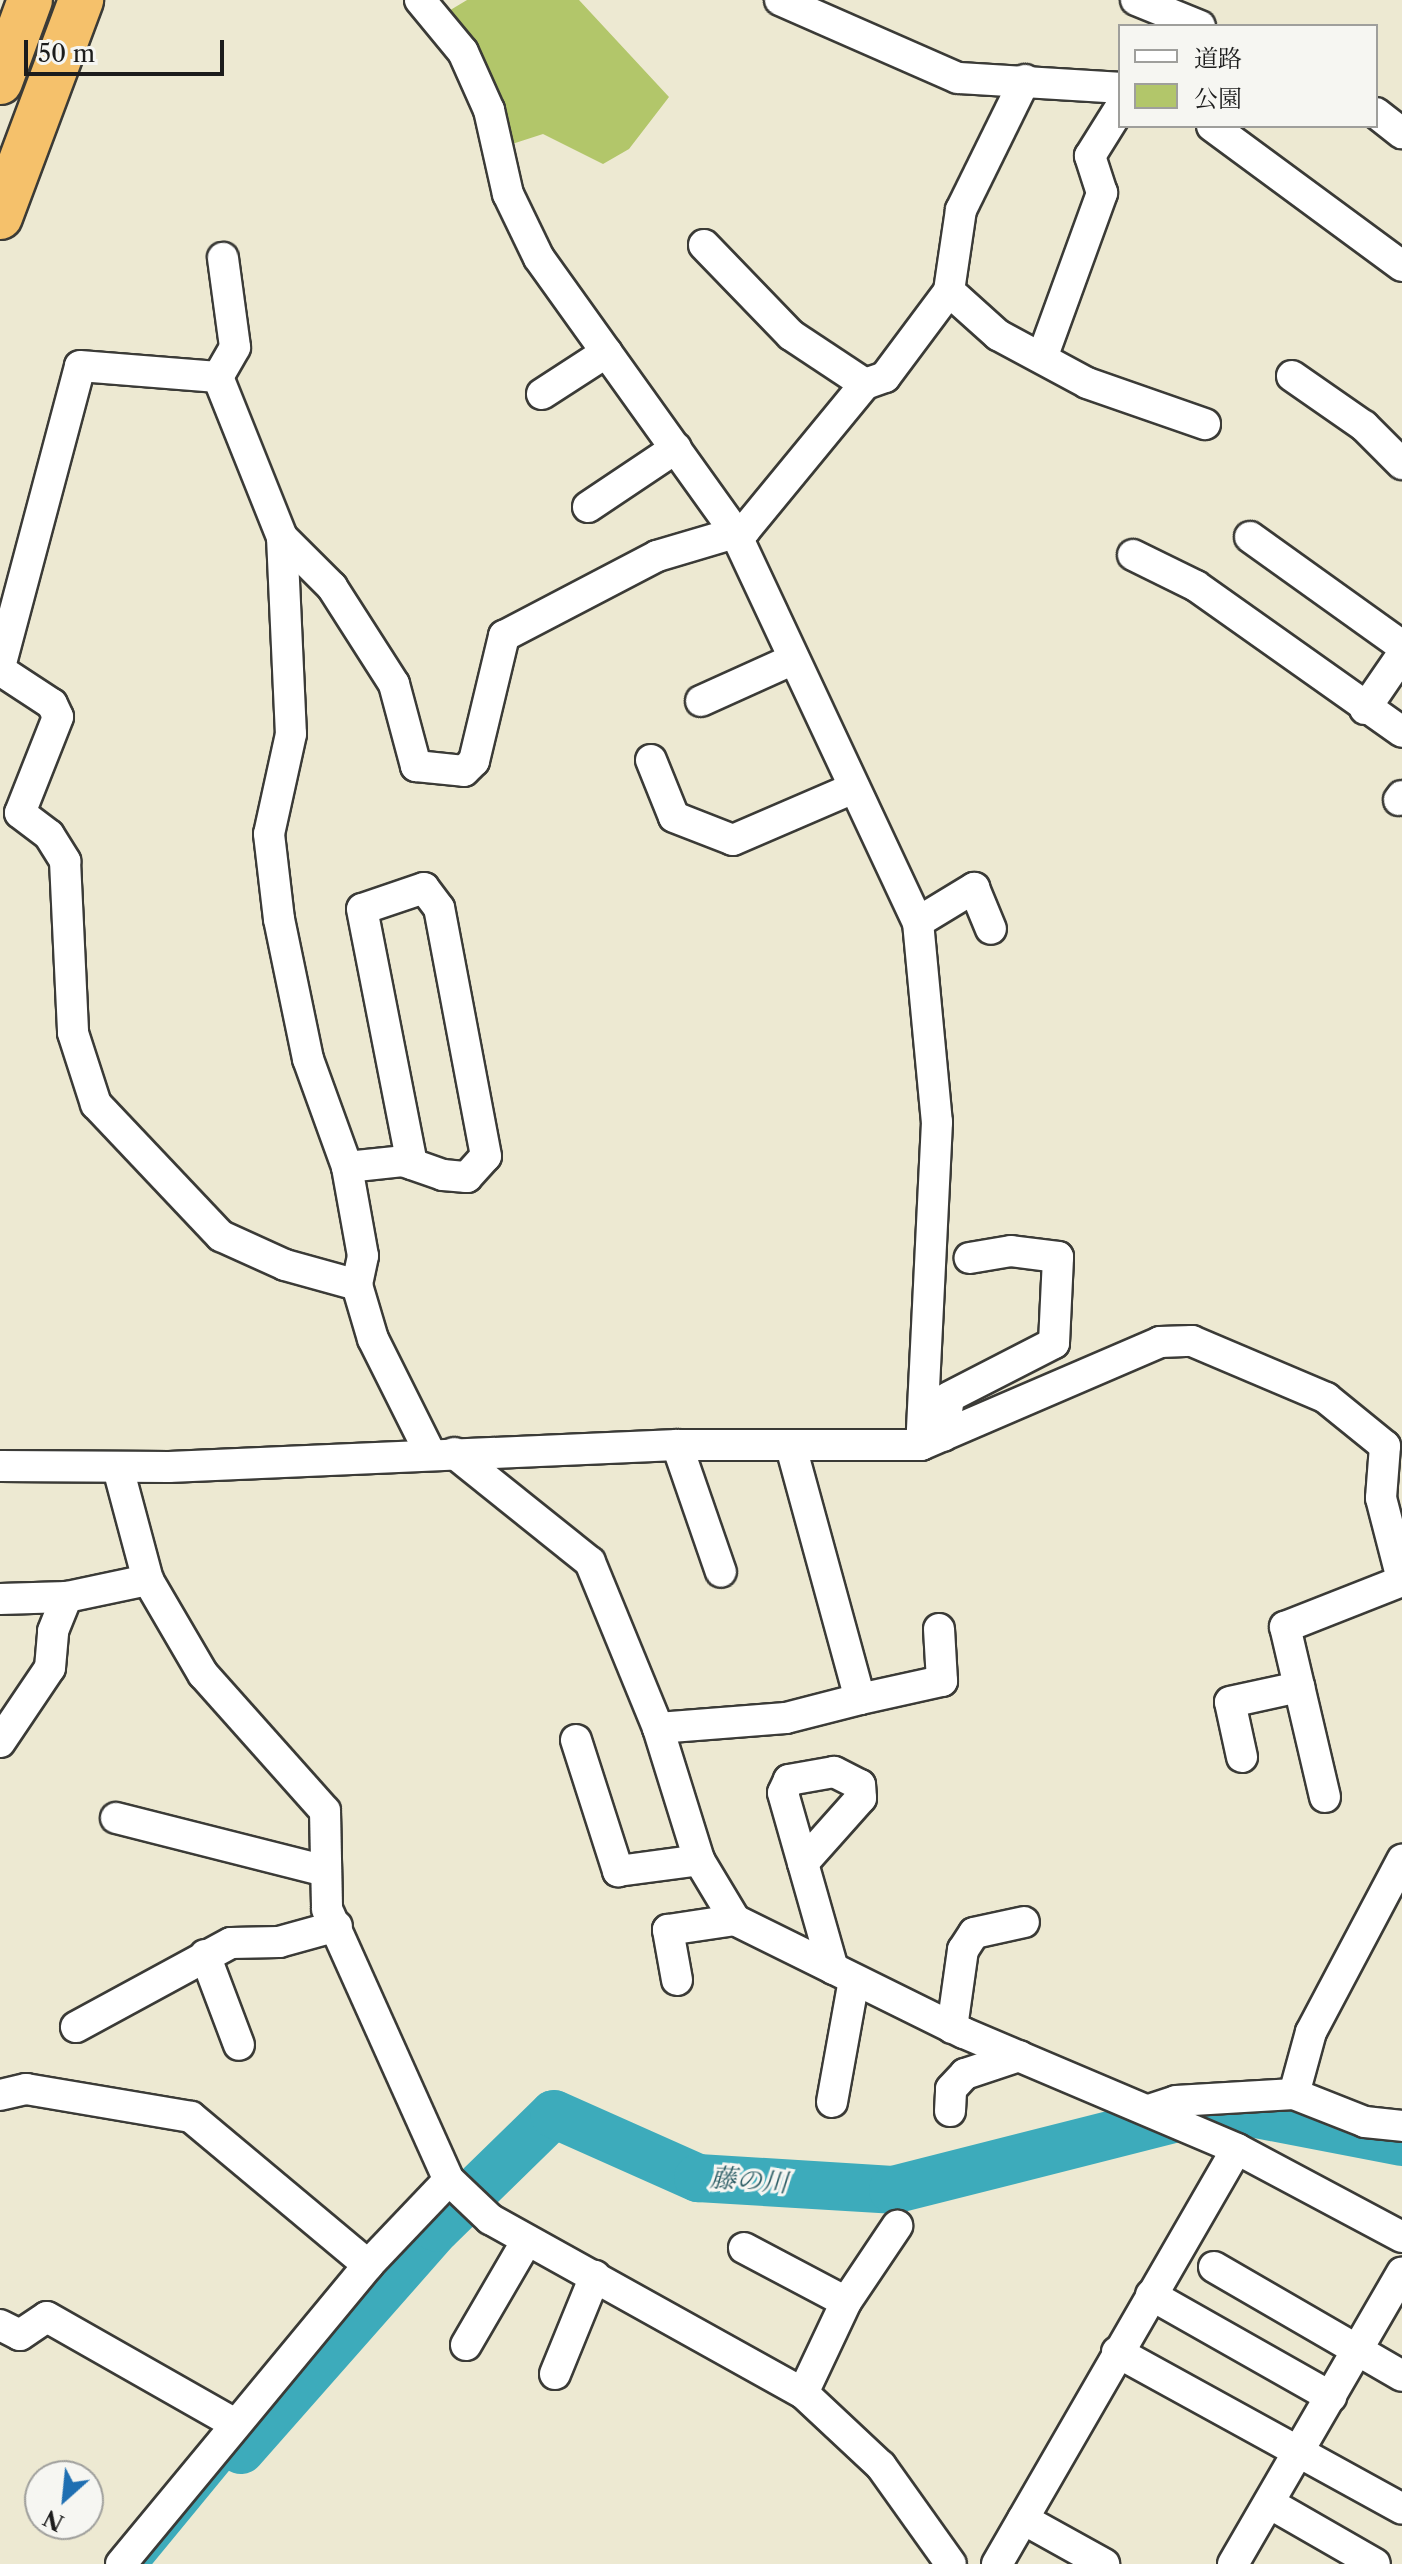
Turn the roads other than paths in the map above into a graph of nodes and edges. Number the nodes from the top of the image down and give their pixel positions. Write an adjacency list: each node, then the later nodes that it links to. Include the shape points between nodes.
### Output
1 (30, 0): 8 (highway)
2 (81, 0): 12 (highway)
3 (420, 0): 17 (street, via 463,52 489,110 508,194 539,258)
4 (780, 0): 7 (street, via 958,78)
5 (1136, 0): 6 (street)
6 (1189, 24)
7 (1025, 80): 9 (street); 16 (street, via 961,210)
8 (0, 82)
9 (1118, 88)
10 (1118, 111): 18 (street, via 1090,156 1102,193)
11 (1215, 128): 15 (street)
12 (0, 217)
13 (704, 245): 21 (street, via 791,335)
14 (223, 258): 20 (street, via 235,347)
15 (1402, 266)
16 (949, 291): 18 (street, via 998,335); 21 (street, via 885,377)
17 (607, 352): 22 (street); 24 (street)
18 (1042, 358): 23 (street, via 1087,383)
19 (1292, 376): 25 (street, via 1364,426)
20 (218, 377): 28 (street); 34 (street, via 80,366)
21 (865, 384): 27 (street, via 745,530)
22 (542, 394)
23 (1205, 424)
24 (676, 448): 26 (street); 27 (street)
25 (1402, 464)
26 (588, 507)
27 (734, 530): 28 (street, via 657,556 504,636 474,761 443,774 416,766 394,684 332,587); 33 (street)
28 (282, 537): 44 (street, via 291,734 269,834 308,1059)
29 (1250, 537): 31 (street)
30 (1133, 555): 36 (street, via 1196,586)
31 (1402, 646)
32 (1402, 655): 36 (street)
33 (792, 660): 35 (street); 39 (street)
34 (0, 668): 40 (street, via 52,704 58,717)
35 (701, 701)
36 (1365, 709): 37 (street)
37 (1402, 732)
38 (651, 760): 39 (street, via 674,817 733,840)
39 (854, 788): 41 (street)
40 (10, 815): 46 (street, via 65,861 73,1033 96,1104 221,1236 285,1265)
41 (918, 922): 42 (street, via 974,888); 47 (street, via 937,1122)
42 (991, 929)
43 (412, 1164): 43 (street, via 467,1177 486,1156 439,908 424,888 362,909); 44 (street)
44 (347, 1167): 46 (street, via 363,1256)
45 (970, 1258): 47 (street, via 1011,1251 1058,1257 1054,1343 949,1397)
46 (357, 1285): 51 (street, via 373,1339)
47 (932, 1441): 49 (street, via 1160,1342 1192,1341 1326,1398); 50 (street)
48 (677, 1445): 50 (street); 51 (street); 54 (street)
49 (1394, 1445): 56 (street, via 1381,1498)
50 (791, 1447): 61 (street)
51 (442, 1452): 53 (street); 62 (street, via 590,1562)
52 (0, 1466): 53 (street)
53 (118, 1468): 55 (street)
54 (721, 1572)
55 (148, 1580): 57 (street); 71 (street, via 203,1674 325,1811)
56 (1402, 1580): 60 (street, via 1285,1627)
57 (67, 1597): 58 (street); 64 (street, via 53,1631 50,1668)
58 (0, 1599)
59 (939, 1629): 61 (street, via 942,1681)
60 (1299, 1687): 65 (street, via 1230,1702); 66 (street)
61 (860, 1699): 62 (street, via 786,1718)
62 (658, 1728): 68 (street)
63 (576, 1740): 68 (street, via 618,1871)
64 (0, 1742)
65 (1242, 1757)
66 (1325, 1797)
67 (116, 1818): 71 (street)
68 (699, 1860): 72 (street)
69 (1402, 1860): 82 (street, via 1311,2032)
70 (803, 1863): 76 (street)
71 (325, 1871): 74 (street)
72 (735, 1920): 76 (street); 77 (street, via 668,1930)
73 (1024, 1922): 79 (street, via 974,1933 963,1950)
74 (337, 1926): 75 (street, via 279,1942 231,1943); 89 (street)
75 (205, 1955): 78 (street); 80 (street)
76 (844, 1974): 79 (street); 84 (street)
77 (677, 1980)
78 (76, 2027)
79 (952, 2028): 81 (street)
80 (239, 2045)
81 (1019, 2056): 85 (street); 86 (street, via 965,2074 951,2089)
82 (1294, 2094): 85 (street, via 1176,2101); 87 (street, via 1365,2122)
83 (0, 2095): 94 (street, via 26,2089 191,2117)
84 (832, 2102)
85 (1150, 2110): 88 (street)
86 (950, 2111)
87 (1402, 2126)
88 (1237, 2149): 91 (street); 98 (street)
89 (452, 2183): 92 (street, via 490,2219); 94 (street)
90 (897, 2226): 99 (street)
91 (1402, 2237)
92 (527, 2240): 97 (street); 101 (street)
93 (744, 2248): 99 (street)
94 (368, 2265): 108 (street)
95 (1214, 2267): 102 (street)
96 (1402, 2272): 102 (street)
97 (595, 2276): 104 (street); 106 (street)
98 (1151, 2295): 103 (street); 107 (street)
99 (846, 2302): 106 (street)
100 (0, 2325): 108 (street, via 20,2335 47,2317)
101 (466, 2345)
102 (1358, 2350): 105 (street); 107 (street)
103 (1117, 2352): 109 (street); 112 (street)
104 (555, 2374)
105 (1402, 2376)
106 (803, 2393): 115 (street, via 881,2466)
107 (1331, 2397): 109 (street)
108 (235, 2424): 114 (street)
109 (1299, 2452): 110 (street); 111 (street)
110 (1269, 2503): 113 (street); 118 (street)
111 (1402, 2509)
112 (1023, 2519): 116 (street); 117 (street)
113 (1243, 2561)
114 (121, 2564)
115 (951, 2564)
116 (997, 2564)
117 (1104, 2564)
118 (1375, 2564)

